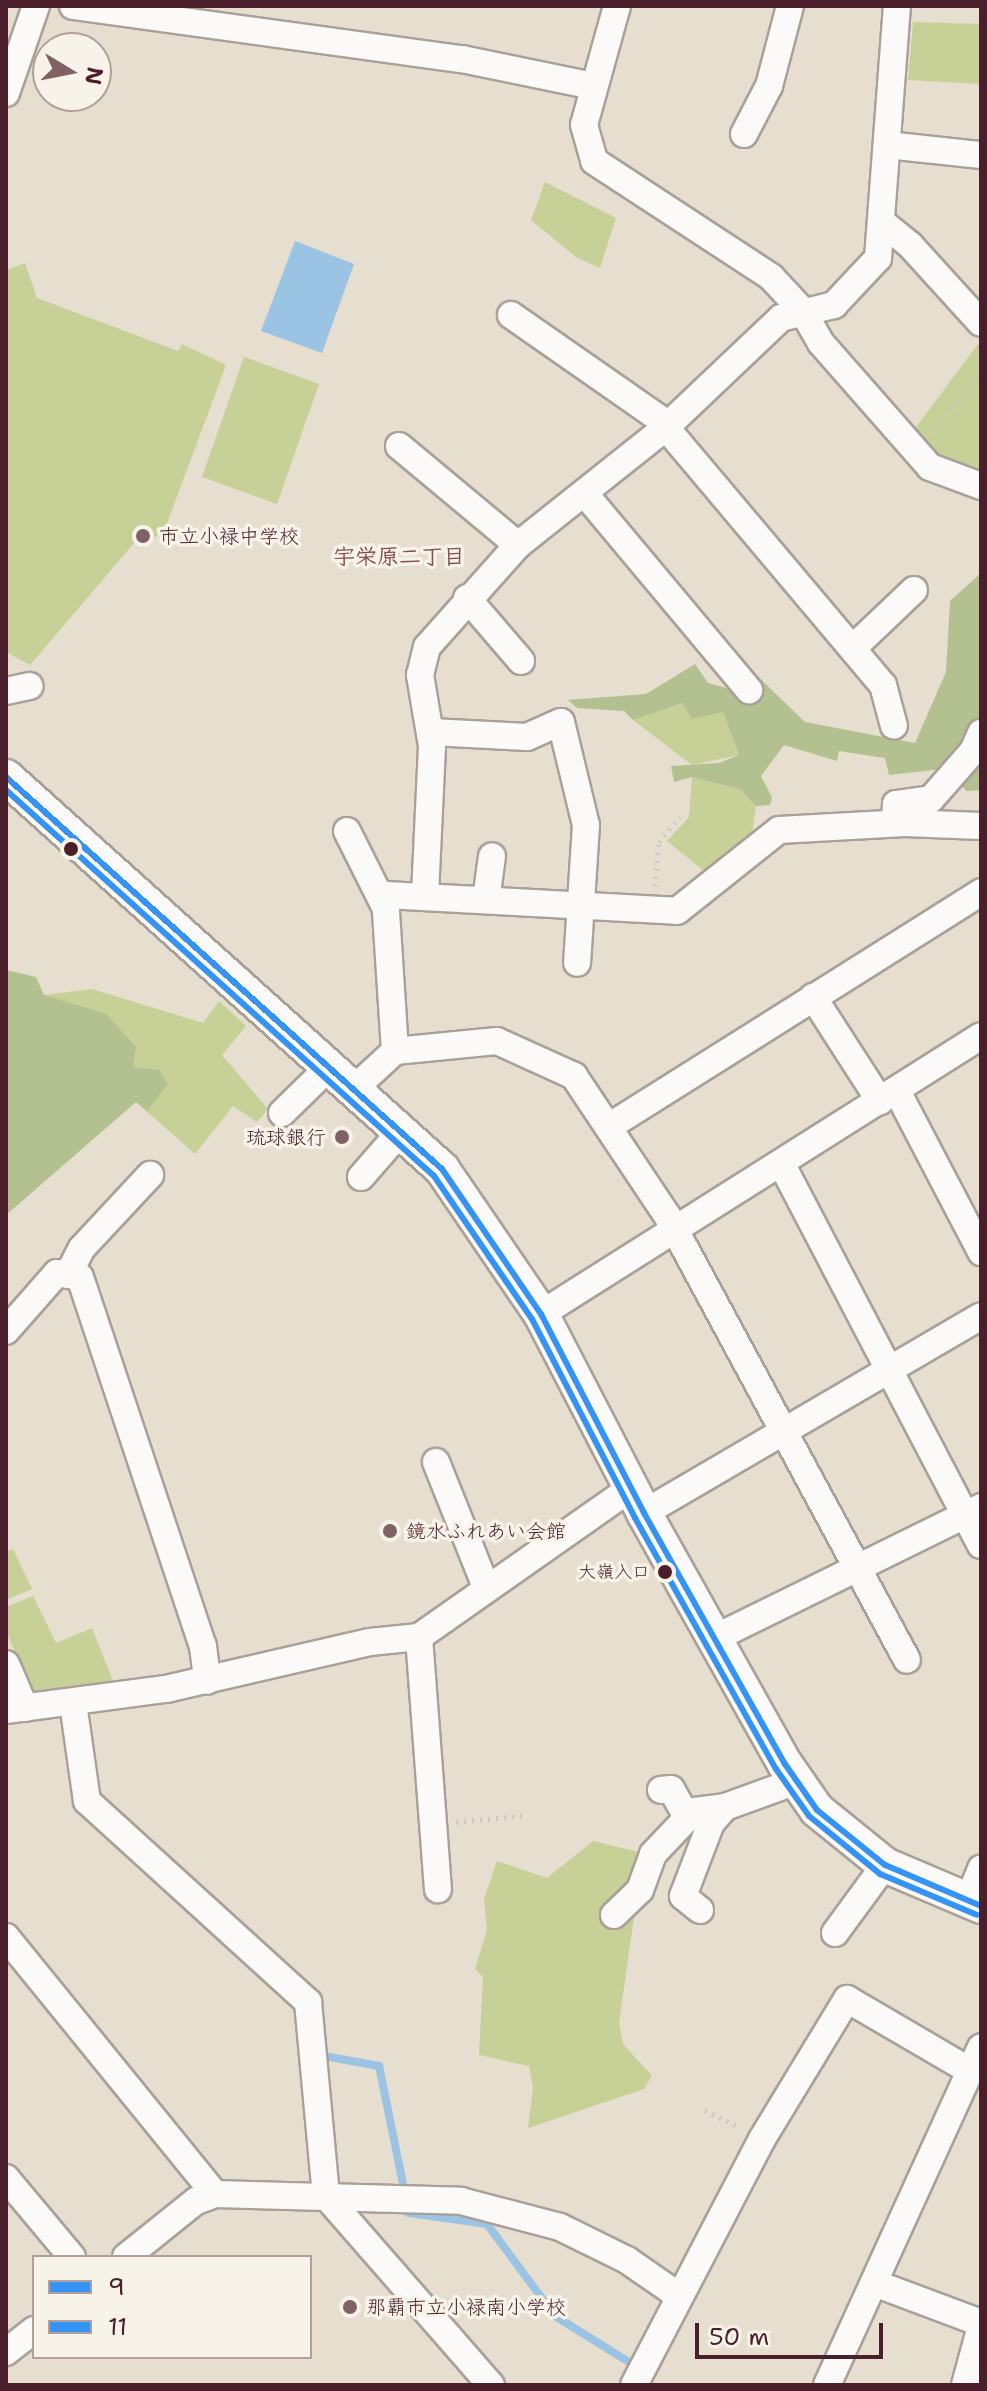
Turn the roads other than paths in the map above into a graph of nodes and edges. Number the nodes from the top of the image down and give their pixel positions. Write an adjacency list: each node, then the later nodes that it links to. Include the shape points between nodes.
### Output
1 (36, 6): 7 (street)
2 (73, 6): 6 (street, via 391,48)
3 (617, 6): 6 (street)
4 (790, 6): 8 (street, via 769,86)
5 (897, 6): 9 (street)
6 (593, 86): 12 (street, via 584,125 594,161 771,277)
7 (6, 93)
8 (744, 134)
9 (887, 145): 10 (street); 11 (street)
10 (981, 155)
11 (883, 223): 12 (street, via 878,258 834,305); 14 (street)
12 (802, 310): 15 (street, via 781,318); 17 (street, via 821,343 916,452 952,479)
13 (511, 315): 15 (street)
14 (981, 323)
15 (665, 428): 18 (street); 22 (street)
16 (399, 446): 19 (street)
17 (981, 486)
18 (585, 494): 19 (street); 24 (street)
19 (518, 545): 21 (street)
20 (914, 590): 22 (street)
21 (467, 598): 23 (street); 26 (street, via 427,647 420,675)
22 (853, 648): 25 (street, via 883,685)
23 (521, 661)
24 (749, 690)
25 (894, 726)
26 (431, 732): 34 (street); 36 (street, via 527,737 561,722 584,802)
27 (981, 733): 29 (street, via 973,751 931,799 896,804)
28 (7, 781): 42 (main road)
29 (895, 823): 30 (street); 36 (street, via 779,830 677,911)
30 (981, 826)
31 (347, 831): 37 (street)
32 (492, 856): 35 (street)
33 (981, 892): 39 (street)
34 (425, 895): 35 (street); 37 (street, via 385,895)
35 (486, 900): 36 (street)
36 (579, 906): 38 (street)
37 (386, 909): 41 (street)
38 (577, 963)
39 (813, 997): 44 (street); 46 (street)
40 (981, 1036): 44 (street)
41 (395, 1051): 43 (street); 46 (street, via 497,1041 574,1076)
42 (331, 1065): 43 (main road); 45 (street)
43 (356, 1087): 47 (main road)
44 (889, 1096): 48 (street); 52 (street)
45 (282, 1113)
46 (610, 1126): 51 (street)
47 (402, 1130): 50 (street); 54 (main road, via 466,1199)
48 (781, 1163): 51 (street); 57 (street)
49 (150, 1175): 53 (street, via 82,1248)
50 (361, 1177)
51 (675, 1230): 54 (street); 58 (street)
52 (981, 1252)
53 (68, 1275): 56 (street, via 57,1273); 69 (street, via 80,1277 203,1646)
54 (541, 1314): 60 (main road)
55 (981, 1316): 57 (street)
56 (6, 1331)
57 (890, 1368): 58 (street); 61 (street)
58 (783, 1429): 60 (street, via 775,1439); 63 (street)
59 (436, 1462): 64 (street)
60 (638, 1500): 64 (street); 66 (main road)
61 (975, 1510): 62 (street); 63 (street)
62 (981, 1545)
63 (856, 1569): 66 (street); 67 (street)
64 (486, 1587): 65 (street)
65 (419, 1637): 69 (street, via 370,1642); 78 (street)
66 (715, 1638): 72 (main road)
67 (907, 1660)
68 (6, 1664): 71 (street)
69 (207, 1681): 70 (street)
70 (73, 1703): 71 (street); 88 (street, via 87,1801 308,2002)
71 (15, 1709)
72 (797, 1781): 74 (street); 76 (main road, via 839,1831)
73 (661, 1790): 75 (street, via 671,1789)
74 (725, 1807): 75 (street, via 694,1811); 80 (street, via 711,1823 683,1896)
75 (688, 1819): 81 (street, via 653,1854 640,1890)
76 (885, 1865): 79 (main road); 82 (street)
77 (981, 1868): 79 (street)
78 (438, 1889)
79 (974, 1903)
80 (700, 1910)
81 (614, 1915)
82 (835, 1933)
83 (6, 1937): 87 (street)
84 (981, 2047): 85 (street)
85 (970, 2071): 91 (street); 92 (street, via 847,1999 762,2139)
86 (6, 2178): 89 (street)
87 (215, 2194): 88 (street); 90 (street, via 196,2201)
88 (326, 2196): 92 (street, via 461,2201 560,2227 627,2260); 96 (street)
89 (70, 2255)
90 (128, 2255)
91 (874, 2283): 93 (street); 98 (street)
92 (679, 2296): 97 (street)
93 (981, 2325): 99 (street)
94 (32, 2332): 95 (street)
95 (6, 2352)
96 (491, 2385)
97 (634, 2385)
98 (827, 2385)
99 (965, 2385)

